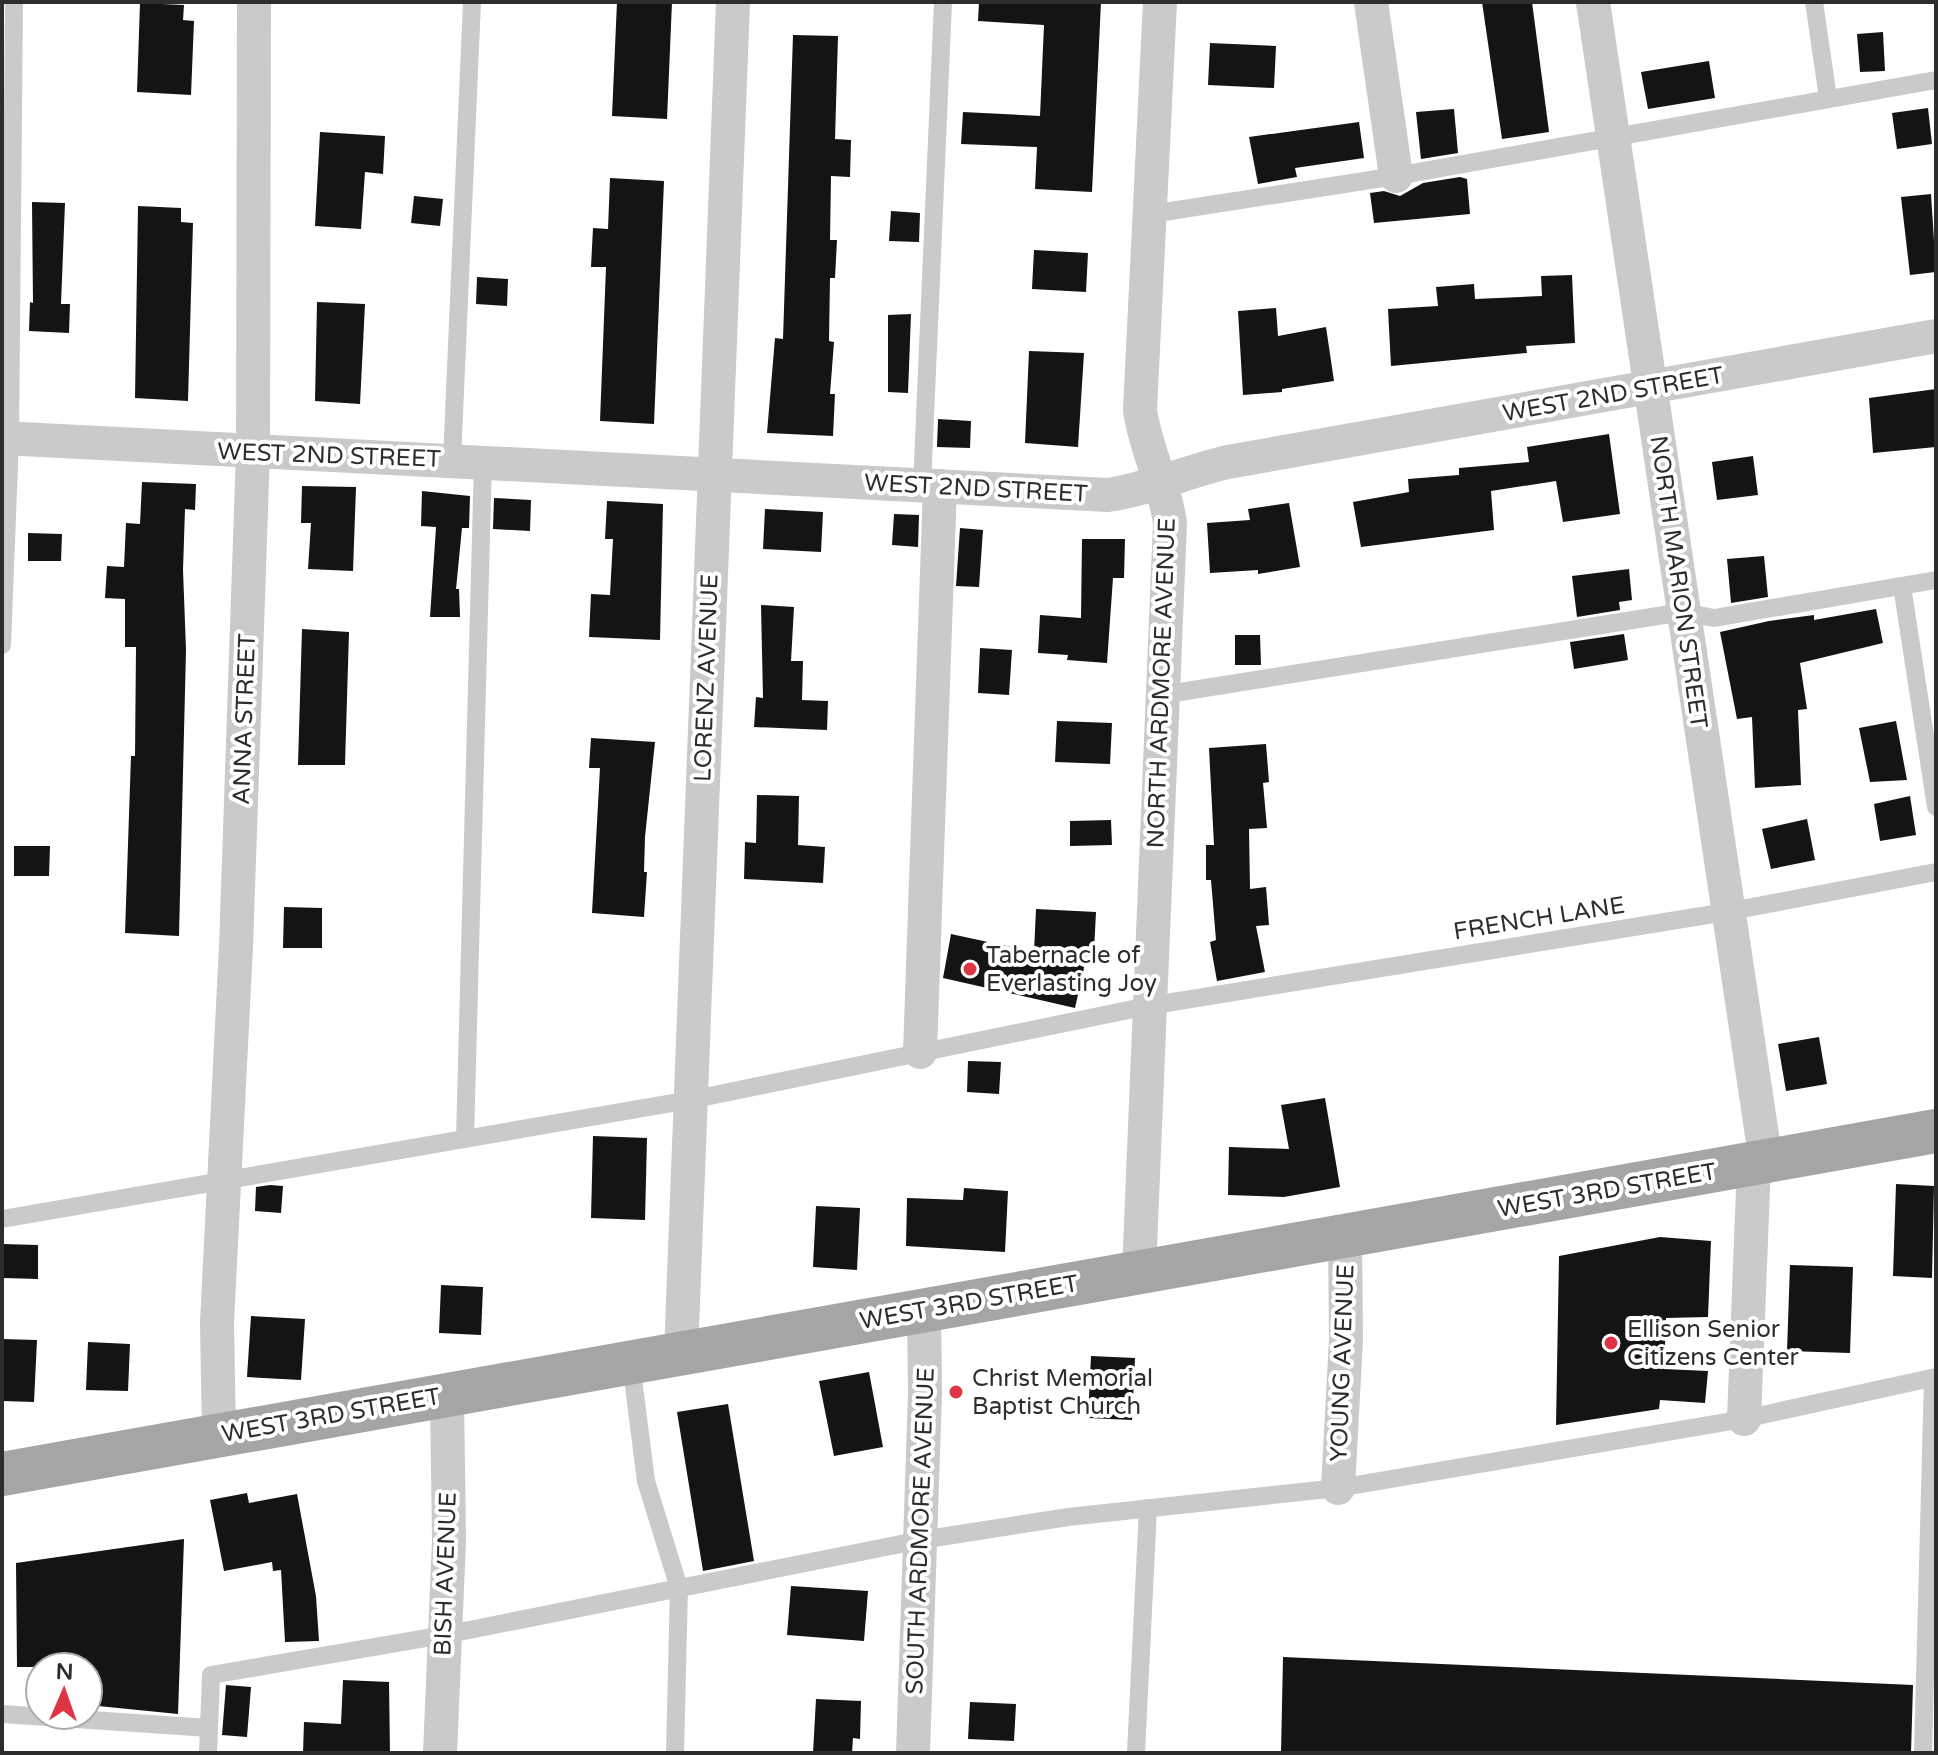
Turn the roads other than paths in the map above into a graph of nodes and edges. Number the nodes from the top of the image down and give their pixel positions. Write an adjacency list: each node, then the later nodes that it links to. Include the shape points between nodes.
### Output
1 (14, 2): 17 (lane)
2 (254, 2): 18 (street, ANNA STREET)
3 (472, 2): 19 (lane)
4 (733, 2): 20 (street, LORENZ AVENUE)
5 (943, 2): 22 (lane)
6 (1160, 2): 14 (street, NORTH ARDMORE AVENUE)
7 (1371, 2): 13 (street)
8 (1593, 2): 12 (street, NORTH MARION STREET)
9 (1814, 2): 11 (lane)
10 (1936, 80): 11 (lane)
11 (1828, 98): 12 (lane)
12 (1612, 138): 13 (lane); 16 (street, NORTH MARION STREET)
13 (1396, 176): 14 (lane)
14 (1151, 214): 21 (street, NORTH ARDMORE AVENUE, via 1140,410)
15 (1936, 336): 16 (street, WEST 2ND STREET)
16 (1650, 387): 21 (street, WEST 2ND STREET, via 1228,462); 25 (street, NORTH MARION STREET)
17 (6, 439): 18 (street, WEST 2ND STREET); 26 (lane)
18 (253, 452): 19 (street, WEST 2ND STREET); 37 (street, ANNA STREET)
19 (467, 460): 20 (street, WEST 2ND STREET); 35 (lane)
20 (713, 473): 22 (street, WEST 2ND STREET); 33 (street, LORENZ AVENUE)
21 (1159, 481): 22 (street, WEST 2ND STREET, via 1108,495); 27 (street, NORTH ARDMORE AVENUE, via 1170,523)
22 (931, 486): 32 (street)
23 (1936, 580): 24 (lane)
24 (1902, 586): 25 (lane, via 1714,618); 28 (lane)
25 (1683, 612): 27 (lane); 30 (street, NORTH MARION STREET)
26 (2, 645)
27 (1161, 695): 31 (street, NORTH ARDMORE AVENUE)
28 (1936, 807)
29 (1936, 872): 30 (lane, FRENCH LANE)
30 (1726, 912): 31 (lane, FRENCH LANE); 36 (street, NORTH MARION STREET)
31 (1148, 1006): 32 (lane, FRENCH LANE); 40 (street, NORTH ARDMORE AVENUE)
32 (920, 1052): 33 (lane, FRENCH LANE)
33 (690, 1100): 35 (lane, FRENCH LANE); 42 (street, LORENZ AVENUE)
34 (1936, 1131): 36 (main road, WEST 3RD STREET)
35 (465, 1139): 37 (lane, FRENCH LANE)
36 (1760, 1163): 39 (main road, WEST 3RD STREET); 46 (street, NORTH MARION STREET)
37 (224, 1181): 38 (lane, FRENCH LANE); 47 (street, ANNA STREET, via 217,1322)
38 (2, 1219)
39 (1345, 1237): 40 (main road, WEST 3RD STREET); 49 (street, YOUNG AVENUE)
40 (1139, 1272): 41 (main road, WEST 3RD STREET)
41 (924, 1310): 42 (main road, WEST 3RD STREET); 51 (street, SOUTH ARDMORE AVENUE)
42 (681, 1354): 43 (main road, WEST 3RD STREET)
43 (631, 1363): 45 (main road, WEST 3RD STREET); 52 (lane, via 646,1481)
44 (1934, 1377): 46 (lane); 61 (lane)
45 (447, 1395): 47 (main road, WEST 3RD STREET); 53 (street, BISH AVENUE)
46 (1744, 1419): 49 (lane)
47 (219, 1435): 48 (main road, WEST 3RD STREET)
48 (2, 1474)
49 (1338, 1488): 50 (lane)
50 (1148, 1508): 51 (lane); 60 (lane)
51 (921, 1540): 52 (lane); 59 (street, SOUTH ARDMORE AVENUE)
52 (679, 1588): 53 (lane); 58 (lane)
53 (444, 1635): 55 (lane, via 211,1675); 57 (street, BISH AVENUE)
54 (2, 1714): 55 (lane)
55 (209, 1728): 56 (lane)
56 (208, 1753)
57 (440, 1753)
58 (675, 1753)
59 (913, 1753)
60 (1136, 1753)
61 (1923, 1753)

